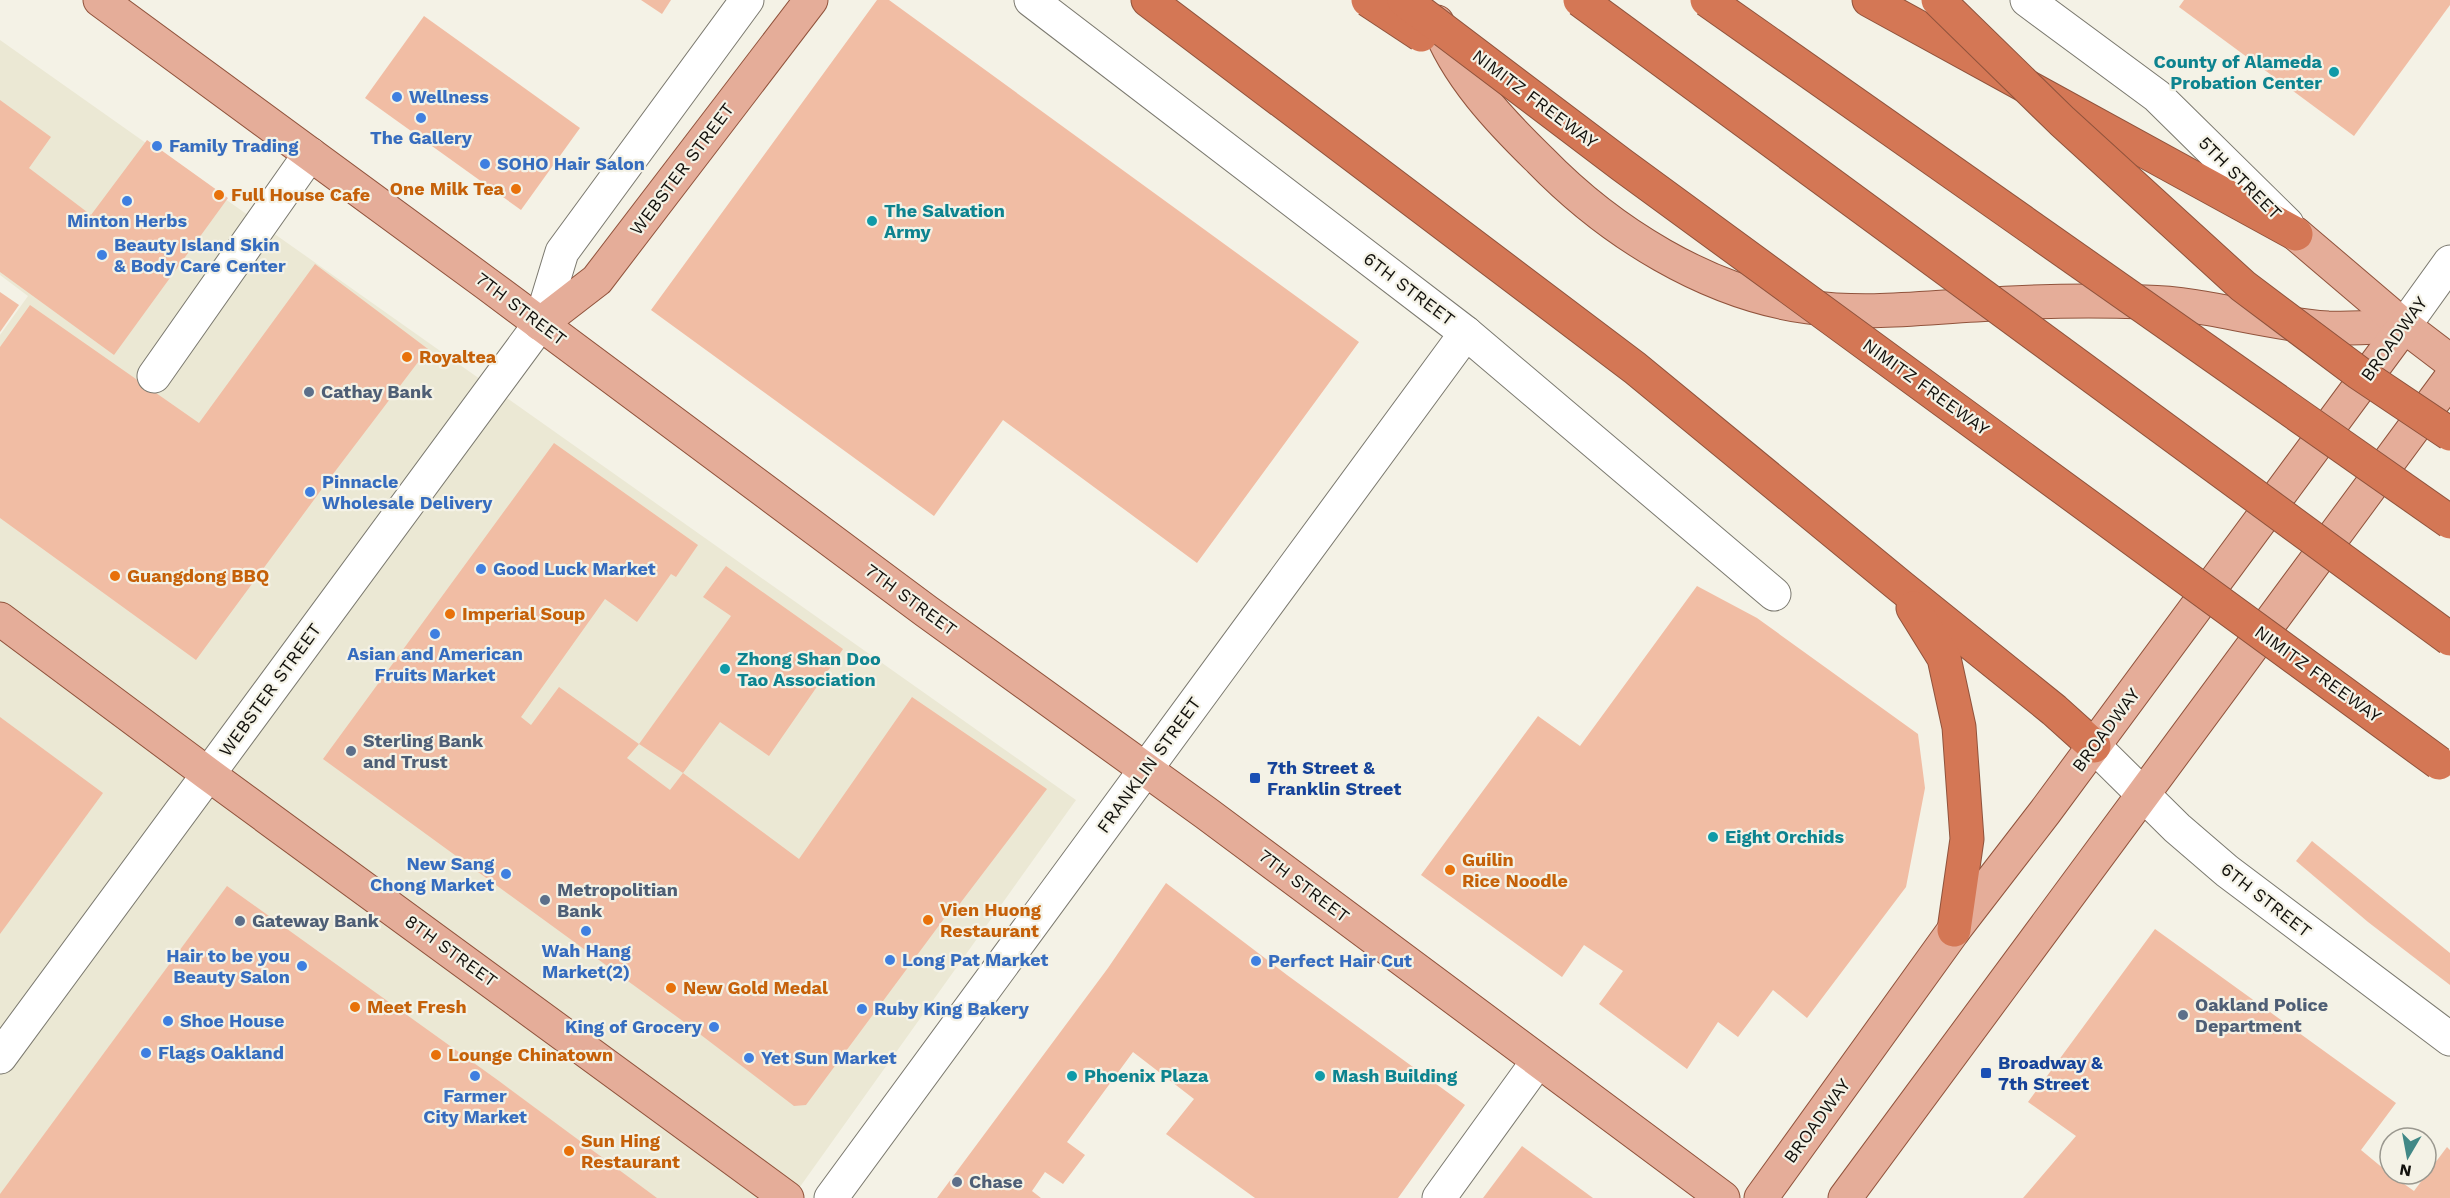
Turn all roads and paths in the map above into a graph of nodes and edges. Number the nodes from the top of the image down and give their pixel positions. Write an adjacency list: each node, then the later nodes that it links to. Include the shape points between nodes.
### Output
1 (100, 0): 14 (main road, 7TH STREET)
2 (747, 0): 18 (street, WEBSTER STREET, via 562,252)
3 (811, 0): 18 (main road, WEBSTER STREET, via 597,280)
4 (1031, 0): 20 (street, 6TH STREET)
5 (1148, 0): 26 (highway, via 1635,368)
6 (1368, 0): 15 (highway, bridge)
7 (1404, 0): 15 (highway, NIMITZ FREEWAY, bridge)
8 (1429, 0): 19 (main road, via 1444,41 1492,113 1553,174 1615,225 1674,261 1739,291 1807,307 1881,311 2098,300 2169,302 2328,328)
9 (1580, 0): 29 (highway, bridge)
10 (1707, 0): 25 (highway, bridge)
11 (1869, 0): 16 (highway)
12 (1938, 0): 24 (highway, bridge, via 2062,121 2243,286)
13 (2028, 0): 16 (street, 5TH STREET, via 2157,96)
14 (310, 154): 18 (main road, 7TH STREET); 22 (street)
15 (1622, 165): 32 (highway, NIMITZ FREEWAY, bridge)
16 (2296, 234): 19 (main road, 5TH STREET)
17 (2450, 262): 19 (street, BROADWAY)
18 (540, 324): 31 (main road, 7TH STREET); 33 (street, WEBSTER STREET)
19 (2404, 326): 21 (main road, 5TH STREET); 30 (main road, BROADWAY)
20 (1466, 333): 27 (street, 6TH STREET); 31 (street, FRANKLIN STREET)
21 (2450, 361)
22 (154, 376)
23 (2450, 379): 34 (main road)
24 (2450, 435)
25 (2450, 522)
26 (1900, 586): 30 (highway); 35 (highway, via 1944,658 1959,727 1966,839)
27 (1774, 594)
28 (0, 619): 33 (main road, 8TH STREET)
29 (2450, 639)
30 (2094, 746): 34 (street, 6TH STREET); 35 (main road, BROADWAY)
31 (1146, 769): 38 (main road, 7TH STREET); 41 (street, FRANKLIN STREET)
32 (2450, 771)
33 (208, 774): 37 (street, WEBSTER STREET); 40 (main road, 8TH STREET)
34 (2144, 795): 36 (street, 6TH STREET, via 2246,886); 44 (main road)
35 (1954, 930): 43 (main road, BROADWAY)
36 (2450, 1039)
37 (0, 1057)
38 (1538, 1061): 39 (street); 42 (main road, 7TH STREET)
39 (1443, 1193)
40 (787, 1198)
41 (831, 1198)
42 (1723, 1198)
43 (1761, 1198)
44 (1845, 1198)

